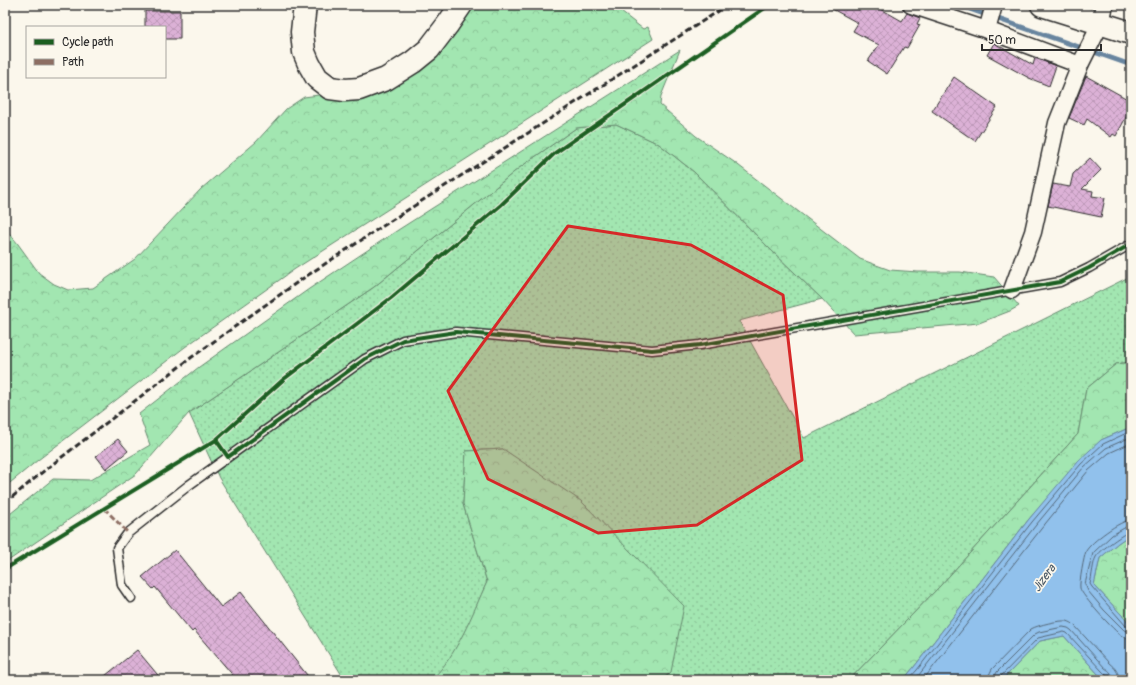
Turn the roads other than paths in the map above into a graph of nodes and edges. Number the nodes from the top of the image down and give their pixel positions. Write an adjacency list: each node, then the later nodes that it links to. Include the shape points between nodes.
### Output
1 (305, 5): 2 (main road, via 302,32 304,52 309,64 318,78 330,88 345,90 359,89 386,79 412,62 429,49)
2 (461, 5)
3 (911, 5): 7 (street)
4 (994, 5): 7 (street)
5 (1042, 5): 6 (main road)
6 (1103, 14): 8 (main road); 9 (street)
7 (987, 30): 9 (street)
8 (1131, 33)
9 (1080, 65): 11 (street, via 1057,123 1033,232)
10 (1131, 244): 11 (lane, via 1060,282)
11 (1012, 290): 12 (lane, via 707,344 652,350 456,332 403,340 365,359 189,485 128,533 117,548 122,585)
12 (131, 598)

